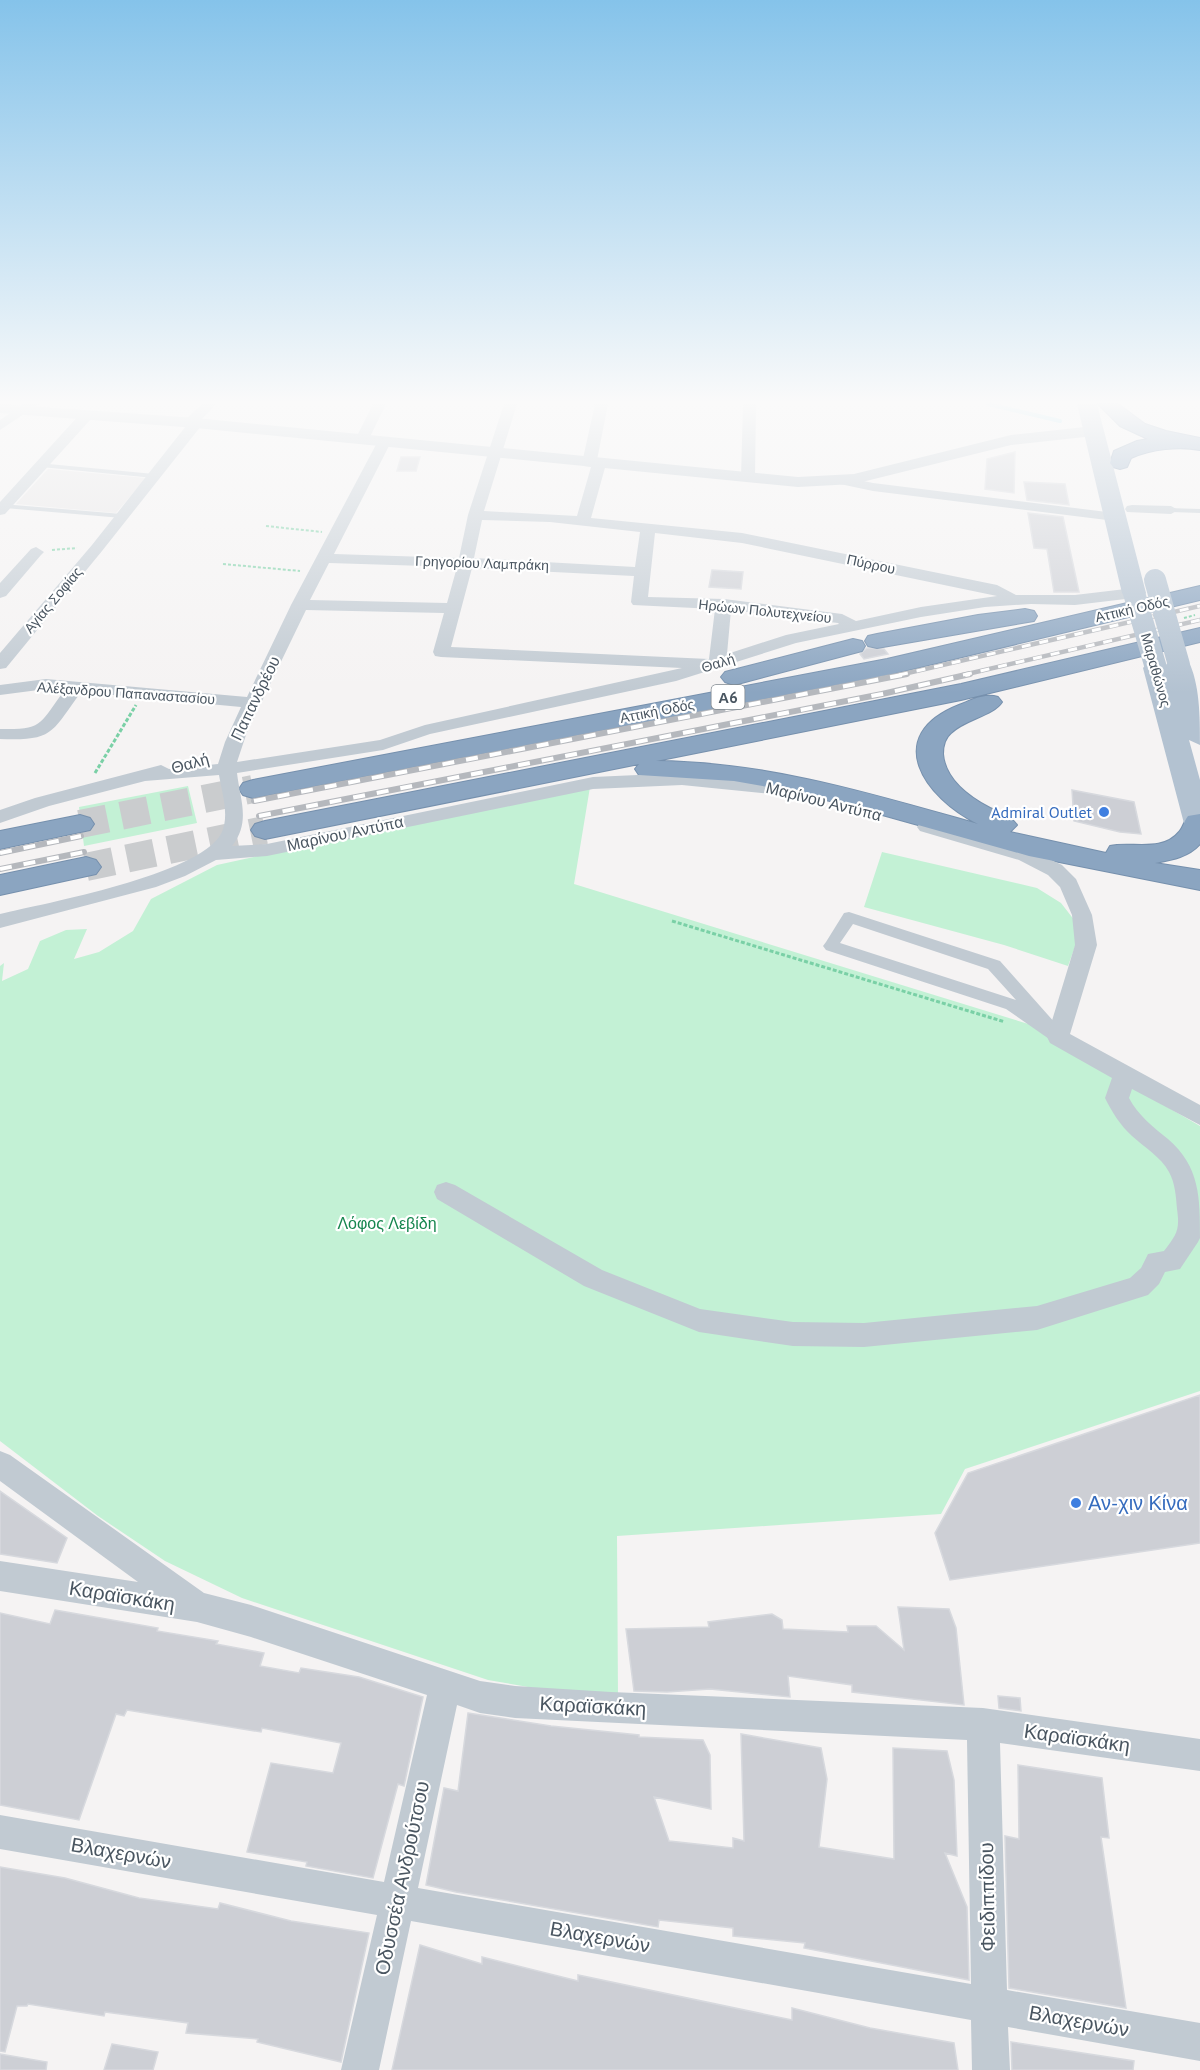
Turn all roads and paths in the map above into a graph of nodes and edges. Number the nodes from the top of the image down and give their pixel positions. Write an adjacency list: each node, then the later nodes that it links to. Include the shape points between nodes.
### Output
1 (134, 501): 13 (street, Αγίας Σοφίας)
2 (353, 501): 17 (street, Παπανδρέου)
3 (480, 501): 12 (street)
4 (587, 501): 14 (street)
5 (1000, 501): 11 (street)
6 (1121, 501): 11 (main road, Μαραθώνος)
7 (1123, 501): 11 (main road, Μαραθώνος)
8 (2, 509): 13 (lane)
9 (1171, 510): 10 (lane); 11 (street)
10 (1200, 511)
11 (1124, 513): 23 (main road, Μαραθώνος); 23 (main road, Μαραθώνος)
12 (475, 515): 14 (street, Πύρρου); 20 (street)
13 (122, 516): 18 (street, Αγίας Σοφίας)
14 (583, 522): 16 (street, Πύρρου)
15 (266, 526): 17 (path)
16 (648, 528): 24 (street); 28 (street, Πύρρου, via 768,543 997,591)
17 (336, 533): 22 (street, Παπανδρέου)
18 (97, 548): 19 (path); 35 (street, Αγίας Σοφίας)
19 (36, 552): 26 (street)
20 (466, 562): 22 (street, Γρηγορίου Λαμπράκη); 24 (street, Γρηγορίου Λαμπράκη); 31 (street)
21 (223, 564): 22 (path)
22 (320, 565): 30 (street, Παπανδρέου)
23 (1145, 570): 28 (street, Θαλή, via 1075,600); 34 (main road, Μαραθώνος, bridge)
24 (641, 572): 29 (street, Ηρώων Πολυτεχνείου, via 639,602)
25 (1200, 580): 33 (highway, via 1097,606)
26 (0, 593)
27 (1200, 594): 33 (highway, Αττική Οδός / Α6, via 887,666 253,789 376,758 627,705)
28 (1013, 600): 33 (street, Θαλή, via 951,606)
29 (724, 604): 33 (street, Ηρώων Πολυτεχνείου, via 842,619); 36 (street)
30 (299, 605): 31 (street); 40 (street, Παπανδρέου)
31 (453, 608): 36 (street, via 441,652)
32 (1190, 623): 45 (highway, via 961,692)
33 (861, 638): 36 (street, Θαλή, via 792,639)
34 (1179, 661): 42 (main road, Μαραθώνος); 48 (main road, Μαραθώνος); 48 (highway, via 968,708 937,730 929,750 937,781 956,800 993,821 1029,833 1143,855 1179,846)
35 (0, 664)
36 (717, 664): 43 (street, Θαλή, via 435,727 383,745 276,763)
37 (76, 687): 38 (street, Αλέξανδρου Παπαναστασίου, via 46,684); 39 (street, Αλέξανδρου Παπαναστασίου); 41 (street, via 44,730 27,735)
38 (0, 690)
39 (142, 693): 40 (street, Αλέξανδρου Παπαναστασίου); 44 (path, via 100,767)
40 (253, 703): 43 (street, Παπανδρέου)
41 (0, 734)
42 (1200, 738)
43 (229, 761): 44 (street, Θαλή); 51 (street, via 236,818 231,836)
44 (80, 792): 46 (street, Θαλή)
45 (400, 803): 49 (highway); 53 (highway, via 613,772 725,771 810,785 1014,843)
46 (0, 817)
47 (80, 824): 50 (highway)
48 (1199, 827)
49 (265, 830)
50 (0, 840)
51 (212, 854): 57 (street, via 164,878); 60 (street, Μαρίνου Αντύπα, via 267,850 593,783 655,778 706,780 800,792 1020,854 1056,870 1071,889 1087,929 1086,945)
52 (86, 867): 55 (highway)
53 (1149, 872): 54 (highway); 56 (highway)
54 (1200, 880)
55 (0, 885)
56 (1200, 903)
57 (0, 921)
58 (672, 921): 59 (path)
59 (1012, 1024)
60 (1058, 1037): 60 (street, via 994,965 849,916 831,946 1012,1005); 61 (street)
61 (1125, 1074): 62 (street); 63 (street, via 1117,1098 1120,1106 1179,1167 1191,1198 1192,1225 1171,1261 1157,1262 1139,1287 1037,1318 864,1335 793,1334 699,1320 593,1278)
62 (1200, 1116)
63 (446, 1192)
64 (0, 1464): 66 (street)
65 (0, 1576): 66 (street, Καραϊσκάκη)
66 (196, 1607): 67 (street, Καραϊσκάκη, via 268,1626)
67 (445, 1687): 68 (street, Καραϊσκάκη, via 480,1697 546,1704); 71 (street, Οδυσσέα Ανδρούτσου)
68 (983, 1724): 69 (street, Καραϊσκάκη); 72 (street, Φειδιππίδου)
69 (1200, 1755)
70 (0, 1832): 71 (street, Βλαχερνών)
71 (397, 1902): 72 (street, Βλαχερνών); 74 (street, Οδυσσέα Ανδρούτσου)
72 (990, 2006): 73 (street, Βλαχερνών); 75 (street, Φειδιππίδου)
73 (1200, 2042)
74 (360, 2070)
75 (992, 2070)

